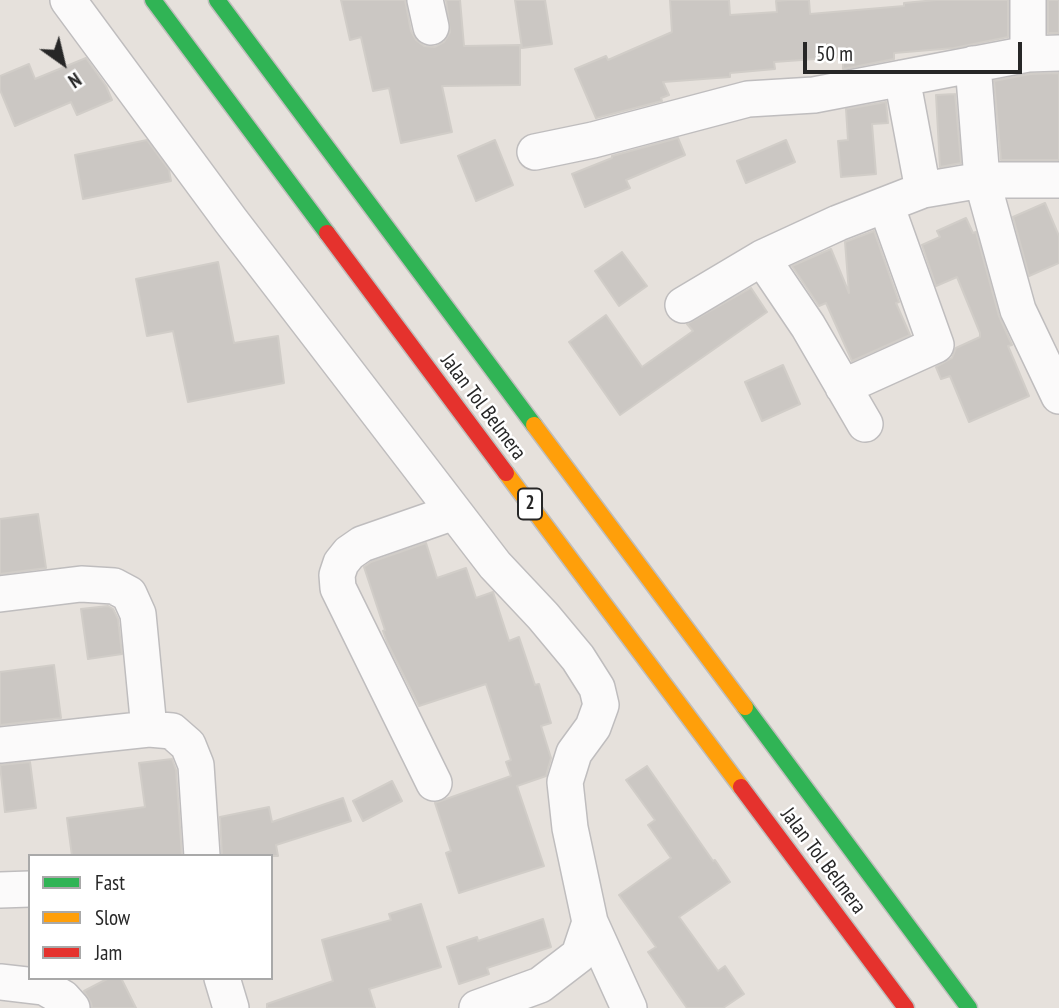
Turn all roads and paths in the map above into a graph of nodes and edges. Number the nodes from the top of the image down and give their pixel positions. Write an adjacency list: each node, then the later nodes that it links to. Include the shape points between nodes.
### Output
1 (68, 0): 18 (street)
2 (153, 0): 33 (highway, Jalan Tol Belmera / 2)
3 (217, 0): 34 (highway, Jalan Tol Belmera / 2)
4 (1028, 0): 5 (street)
5 (1044, 54): 6 (street)
6 (973, 64): 7 (street); 9 (street)
7 (902, 78): 8 (street, via 814,95 748,99); 11 (street)
8 (535, 152)
9 (982, 180): 10 (street); 11 (street); 16 (street, via 1018,310)
10 (1059, 180)
11 (923, 190): 12 (street)
12 (886, 205): 13 (street); 15 (street, via 936,345)
13 (762, 258): 14 (street); 15 (street)
14 (683, 305)
15 (843, 387): 17 (street)
16 (1059, 396)
17 (865, 424)
18 (454, 512): 22 (street, via 362,544 349,553 337,575 338,588); 26 (street, via 578,659 597,688 601,705 593,727 574,753 565,782)
19 (0, 594): 20 (street, via 81,584 114,586 129,594 138,614)
20 (149, 729): 21 (street); 23 (street, via 172,731 188,745 196,765)
21 (0, 745)
22 (435, 783)
23 (202, 854)
24 (28, 890): 25 (street)
25 (0, 891)
26 (590, 922): 31 (street, via 579,955 540,985); 32 (street)
27 (223, 980): 30 (street)
28 (0, 982): 29 (street, via 44,987)
29 (72, 1008)
30 (231, 1008)
31 (477, 1008)
32 (629, 1008)
33 (906, 1008)
34 (969, 1008)

